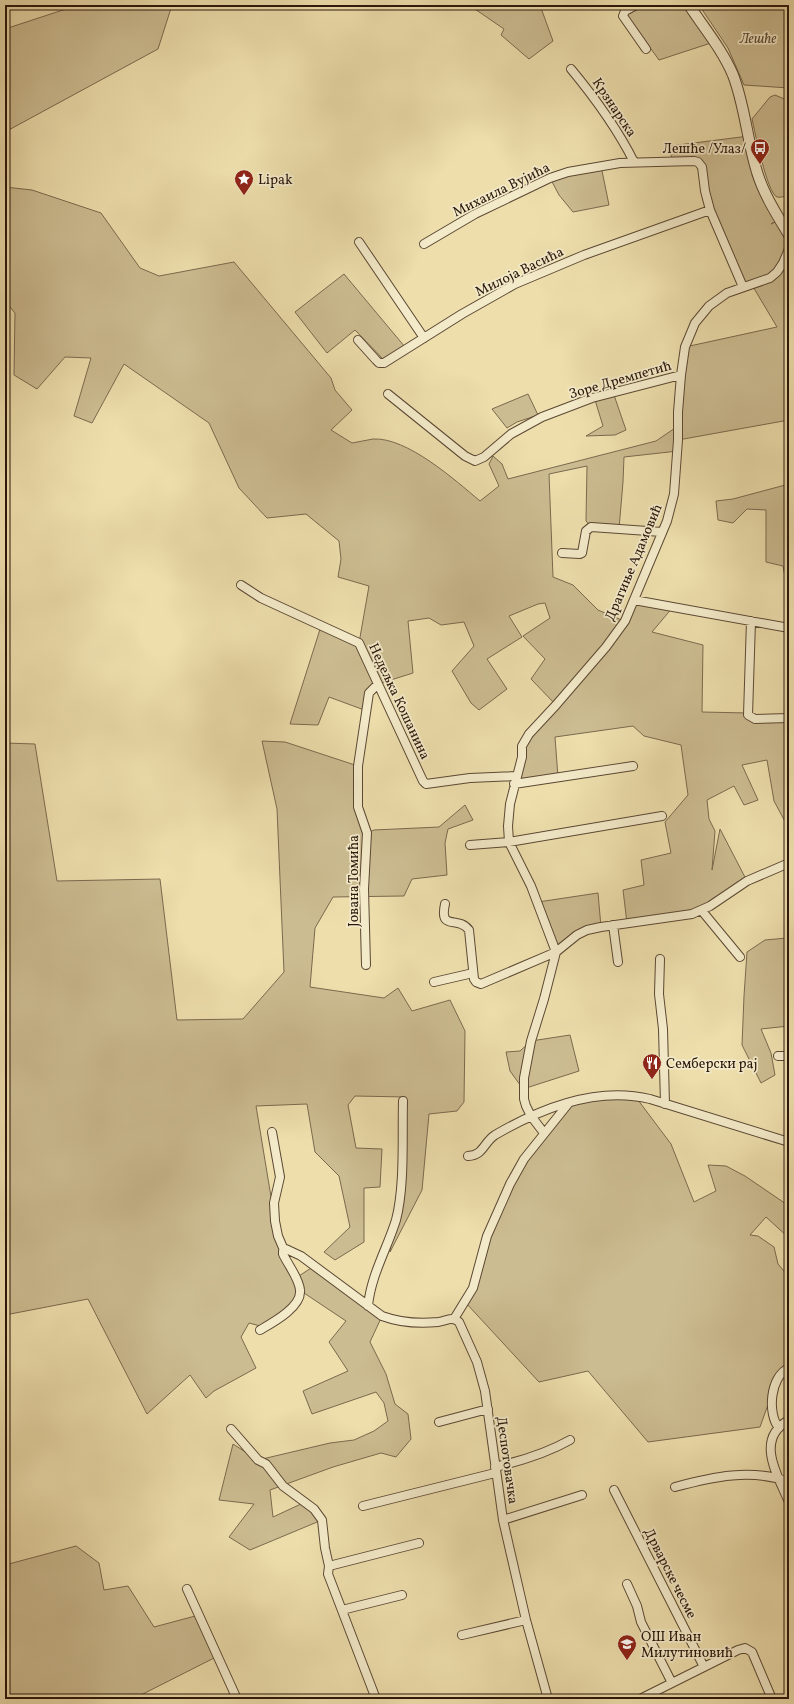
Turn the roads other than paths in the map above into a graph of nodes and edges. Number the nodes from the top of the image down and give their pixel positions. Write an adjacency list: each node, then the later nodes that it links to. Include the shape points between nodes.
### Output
1 (636, 5): 3 (street, via 625,11 624,16)
2 (689, 5): 7 (street, via 730,69 741,100 757,172)
3 (646, 49)
4 (571, 69): 5 (street, Крзнарска, via 608,116)
5 (634, 162): 6 (street, Михаила Вујића, via 698,162 703,170); 9 (street, Михаила Вујића, via 608,164 550,178 475,214)
6 (710, 210): 11 (street, Михаила Вујића); 12 (street, Милоја Васића, via 584,255 529,278 495,294)
7 (789, 235)
8 (359, 242): 12 (street)
9 (424, 244)
10 (789, 249): 11 (street, Драгиње Адамовић, via 783,263 770,278)
11 (743, 287): 14 (street, Драгиње Адамовић, via 716,300 699,317 687,340)
12 (424, 338): 13 (street, Милоја Васића, via 382,363)
13 (358, 340)
14 (681, 375): 15 (street, Зоре Дремпетић, via 592,398 542,417 511,434 484,457 475,461 465,456); 16 (street, Драгиње Адамовић, via 674,494)
15 (388, 394)
16 (662, 532): 17 (street, via 591,527 586,531 582,553); 19 (street, Драгиње Адамовић)
17 (562, 553)
18 (241, 585): 22 (street, Недељка Кошанина, via 261,598 359,643)
19 (634, 600): 20 (street); 25 (street, Драгиње Адамовић, via 625,621 606,647 529,734 522,746 522,757)
20 (751, 621): 21 (street); 23 (street, via 748,715 755,719)
21 (789, 628)
22 (378, 684): 25 (street, Недељка Кошанина, via 426,784 470,778); 38 (street, Јована Томића, via 370,693 358,766 358,807 367,833 364,889)
23 (789, 718)
24 (633, 766): 26 (street)
25 (516, 776): 26 (street, Драгиње Адамовић)
26 (514, 784): 28 (street, Драгиње Адамовић, via 508,826)
27 (662, 816): 28 (street)
28 (509, 842): 29 (street); 34 (street, Драгиње Адамовић, via 531,886)
29 (470, 845)
30 (789, 863): 32 (street, via 746,882)
31 (445, 904): 39 (street, via 444,919 462,924 469,930)
32 (702, 911): 33 (street); 35 (street)
33 (613, 925): 34 (street, via 587,930); 37 (street)
34 (556, 952): 39 (street, via 485,984 476,982); 46 (street, via 531,1041 524,1078 524,1099)
35 (740, 957)
36 (660, 959): 45 (street, via 659,999)
37 (618, 962)
38 (366, 965)
39 (474, 973): 40 (street)
40 (434, 982)
41 (778, 1056): 42 (street)
42 (789, 1056)
43 (403, 1101): 52 (street, via 398,1211 369,1289)
44 (569, 1103): 45 (street, via 606,1095 635,1096); 46 (street); 48 (street)
45 (665, 1104): 49 (street)
46 (531, 1116): 48 (street); 50 (street, via 489,1140 480,1153)
47 (272, 1132): 51 (street, via 280,1177 274,1203 275,1221)
48 (544, 1133): 53 (street, via 524,1159 510,1184 487,1236 473,1288)
49 (789, 1142)
50 (468, 1156)
51 (284, 1250): 52 (street, via 291,1250 301,1256); 54 (street, via 283,1254 300,1291 298,1299 279,1319)
52 (368, 1306): 53 (street, via 382,1316 408,1323)
53 (454, 1319): 56 (street, Деспотовачка, via 459,1322 478,1362)
54 (260, 1330)
55 (789, 1368): 60 (street, via 777,1379 774,1394 773,1413)
56 (488, 1409): 58 (street); 62 (street, Деспотовачка)
57 (789, 1420): 60 (street)
58 (439, 1422)
59 (231, 1428): 72 (street, via 258,1460 266,1464 283,1486 314,1509 322,1520)
60 (779, 1428): 63 (street, via 772,1439 771,1452)
61 (570, 1440): 62 (street)
62 (495, 1470): 69 (street); 70 (street, Деспотовачка)
63 (778, 1478): 64 (street); 65 (street, via 763,1475 728,1476); 68 (street)
64 (789, 1482)
65 (675, 1487)
66 (614, 1490): 79 (street, Дрварске чесме)
67 (582, 1495): 70 (street)
68 (789, 1502)
69 (363, 1506)
70 (503, 1520): 77 (street, Деспотовачка)
71 (419, 1543): 72 (street)
72 (330, 1566): 76 (street, via 328,1574)
73 (627, 1584): 80 (street, via 641,1622)
74 (187, 1589): 81 (street)
75 (402, 1595): 76 (street)
76 (342, 1610): 82 (street)
77 (526, 1620): 78 (street); 83 (street, Деспотовачка)
78 (462, 1635)
79 (704, 1667): 80 (street); 85 (street, via 738,1650 747,1649 752,1652)
80 (672, 1683): 84 (street)
81 (237, 1699)
82 (376, 1699)
83 (548, 1699)
84 (640, 1699)
85 (772, 1699)

